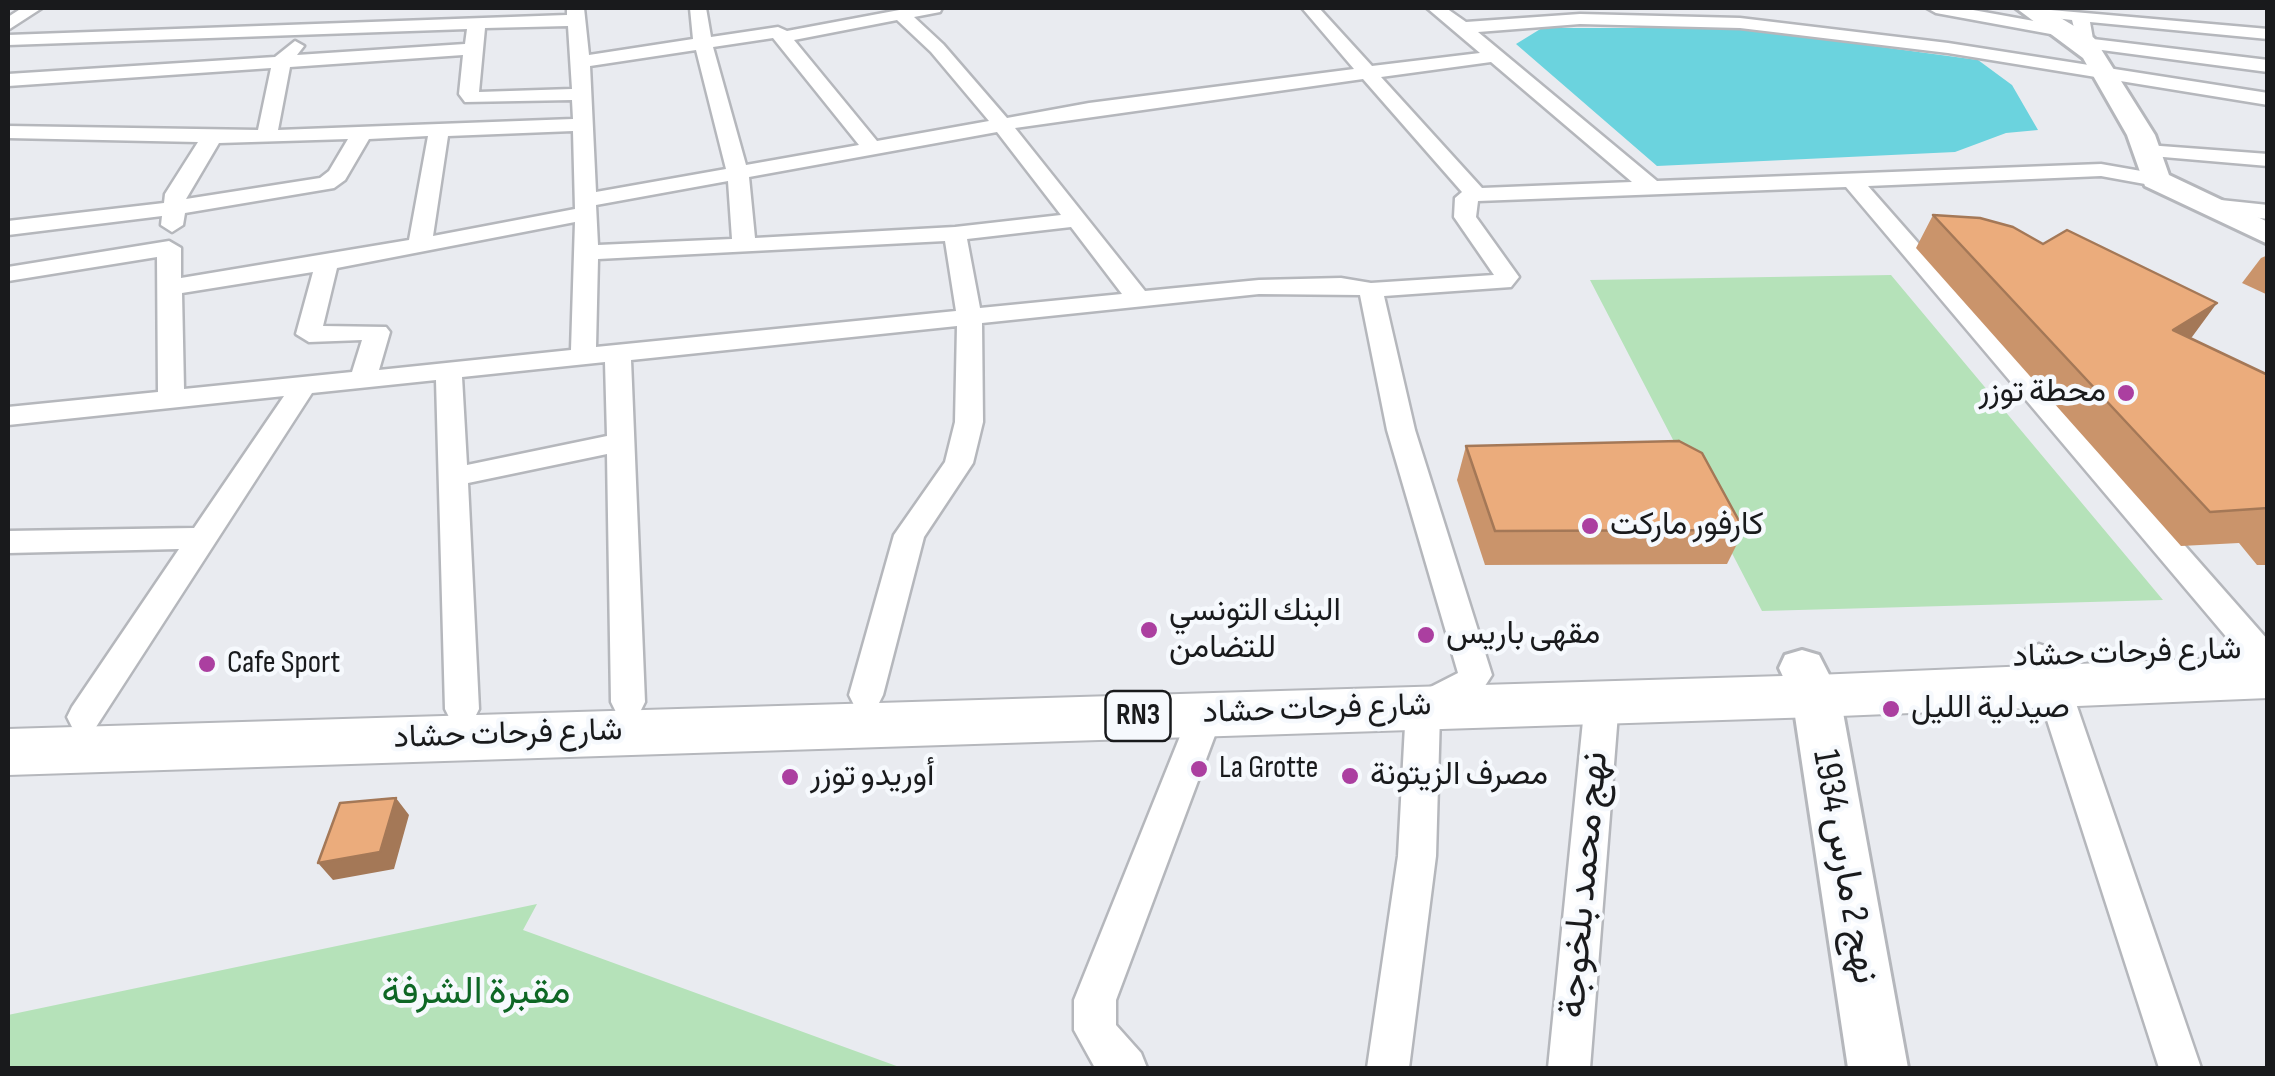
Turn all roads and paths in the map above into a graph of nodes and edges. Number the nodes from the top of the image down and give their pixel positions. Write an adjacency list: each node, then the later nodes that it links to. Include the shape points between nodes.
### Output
1 (32, 8): 2 (street); 20 (street)
2 (58, 8)
3 (698, 8): 28 (street)
4 (822, 8): 21 (street)
5 (934, 8): 13 (street)
6 (1310, 8): 35 (street)
7 (1436, 8): 24 (street)
8 (1936, 8): 11 (street)
9 (2194, 8): 22 (street)
10 (2031, 9): 19 (street)
11 (1963, 10): 19 (street)
12 (575, 14): 18 (street); 32 (street)
13 (902, 14): 21 (street); 40 (street)
14 (1705, 14): 16 (street); 36 (street)
15 (454, 15): 17 (street); 18 (street)
16 (1606, 15): 24 (street)
17 (388, 16): 23 (street)
18 (477, 22): 29 (street)
19 (2077, 24): 22 (street); 33 (street); 36 (street)
20 (8, 25)
21 (833, 27): 26 (street)
22 (2210, 27): 25 (street); 33 (street)
23 (310, 28): 27 (street); 31 (street)
24 (1462, 28): 30 (street)
25 (2268, 34)
26 (784, 36): 28 (street, via 767,32); 47 (street)
27 (8, 40)
28 (703, 43): 32 (street); 50 (street)
29 (473, 49): 31 (street); 38 (street, via 472,98)
30 (1496, 56): 35 (street); 53 (street)
31 (282, 60): 37 (street); 45 (street)
32 (581, 62): 38 (street)
33 (2234, 62): 34 (street); 39 (street)
34 (2268, 66)
35 (1368, 73): 40 (street); 54 (street)
36 (2106, 75): 39 (street); 48 (street)
37 (8, 80)
38 (582, 94): 41 (street)
39 (2264, 102)
40 (1001, 124): 47 (street); 59 (street)
41 (583, 125): 42 (street); 57 (street)
42 (440, 131): 44 (street); 64 (street)
43 (8, 132): 46 (street)
44 (361, 134): 45 (street); 56 (street, via 326,183)
45 (267, 136): 46 (street)
46 (212, 137): 56 (street, via 182,182)
47 (872, 148): 50 (street)
48 (2147, 151): 49 (street); 52 (street)
49 (2268, 160)
50 (737, 174): 57 (street); 65 (street)
51 (1850, 178): 52 (street, via 2101,170); 53 (street); 85 (street)
52 (2156, 180): 55 (street)
53 (1654, 189): 54 (street)
54 (1476, 194): 71 (street, via 1466,198 1465,217 1507,277 1503,282)
55 (2211, 206): 58 (street); 63 (street)
56 (174, 208): 60 (street); 66 (street)
57 (584, 208): 64 (street); 67 (street)
58 (2268, 212)
59 (1076, 220): 62 (street); 72 (street)
60 (44, 224): 61 (street); 69 (street)
61 (8, 228)
62 (955, 234): 65 (street); 73 (street)
63 (2268, 234)
64 (420, 245): 68 (street)
65 (744, 245): 67 (street)
66 (169, 248): 69 (street); 70 (street)
67 (587, 253): 75 (street)
68 (327, 263): 70 (street); 77 (street, via 309,334 377,332)
69 (11, 273)
70 (171, 287): 79 (street)
71 (1371, 290): 72 (street, via 1309,284); 87 (street, via 1401,430)
72 (1139, 300): 73 (street)
73 (970, 319): 74 (street); 89 (street, via 969,422 959,463 910,535)
74 (618, 353): 75 (street); 81 (street)
75 (583, 357): 76 (street)
76 (449, 372): 77 (street); 82 (street)
77 (362, 382): 78 (street)
78 (304, 387): 79 (street); 83 (street)
79 (171, 400): 80 (street)
80 (8, 416)
81 (620, 442): 82 (street); 91 (street)
82 (453, 476): 93 (street)
83 (206, 538): 84 (street); 95 (street)
84 (8, 542)
85 (2265, 659): 86 (main road, شارع فرحات حشاد / RN3)
86 (2046, 671): 88 (main road, شارع فرحات حشاد / RN3); 102 (street)
87 (1475, 675): 88 (main road, شارع فرحات حشاد / RN3); 89 (main road, شارع فرحات حشاد / RN3); 92 (street)
88 (1809, 682): 90 (main road, شارع فرحات حشاد / RN3); 101 (street, نهج 2 مارس 1934)
89 (866, 695): 91 (main road, شارع فرحات حشاد / RN3)
90 (1602, 701): 92 (main road, شارع فرحات حشاد / RN3); 100 (street, نهج محمد بلخوجة)
91 (628, 702): 93 (main road, شارع فرحات حشاد / RN3)
92 (1423, 707): 94 (main road, شارع فرحات حشاد / RN3); 99 (street, via 1417,856)
93 (462, 708): 95 (main road, شارع فرحات حشاد / RN3)
94 (1206, 714): 97 (main road, شارع فرحات حشاد / RN3); 98 (street, via 1095,1000 1095,1030)
95 (84, 717): 96 (main road, شارع فرحات حشاد / RN3)
96 (8, 719)
97 (8, 752)
98 (1126, 1068)
99 (1388, 1068)
100 (1569, 1068)
101 (1878, 1068)
102 (2180, 1068)

